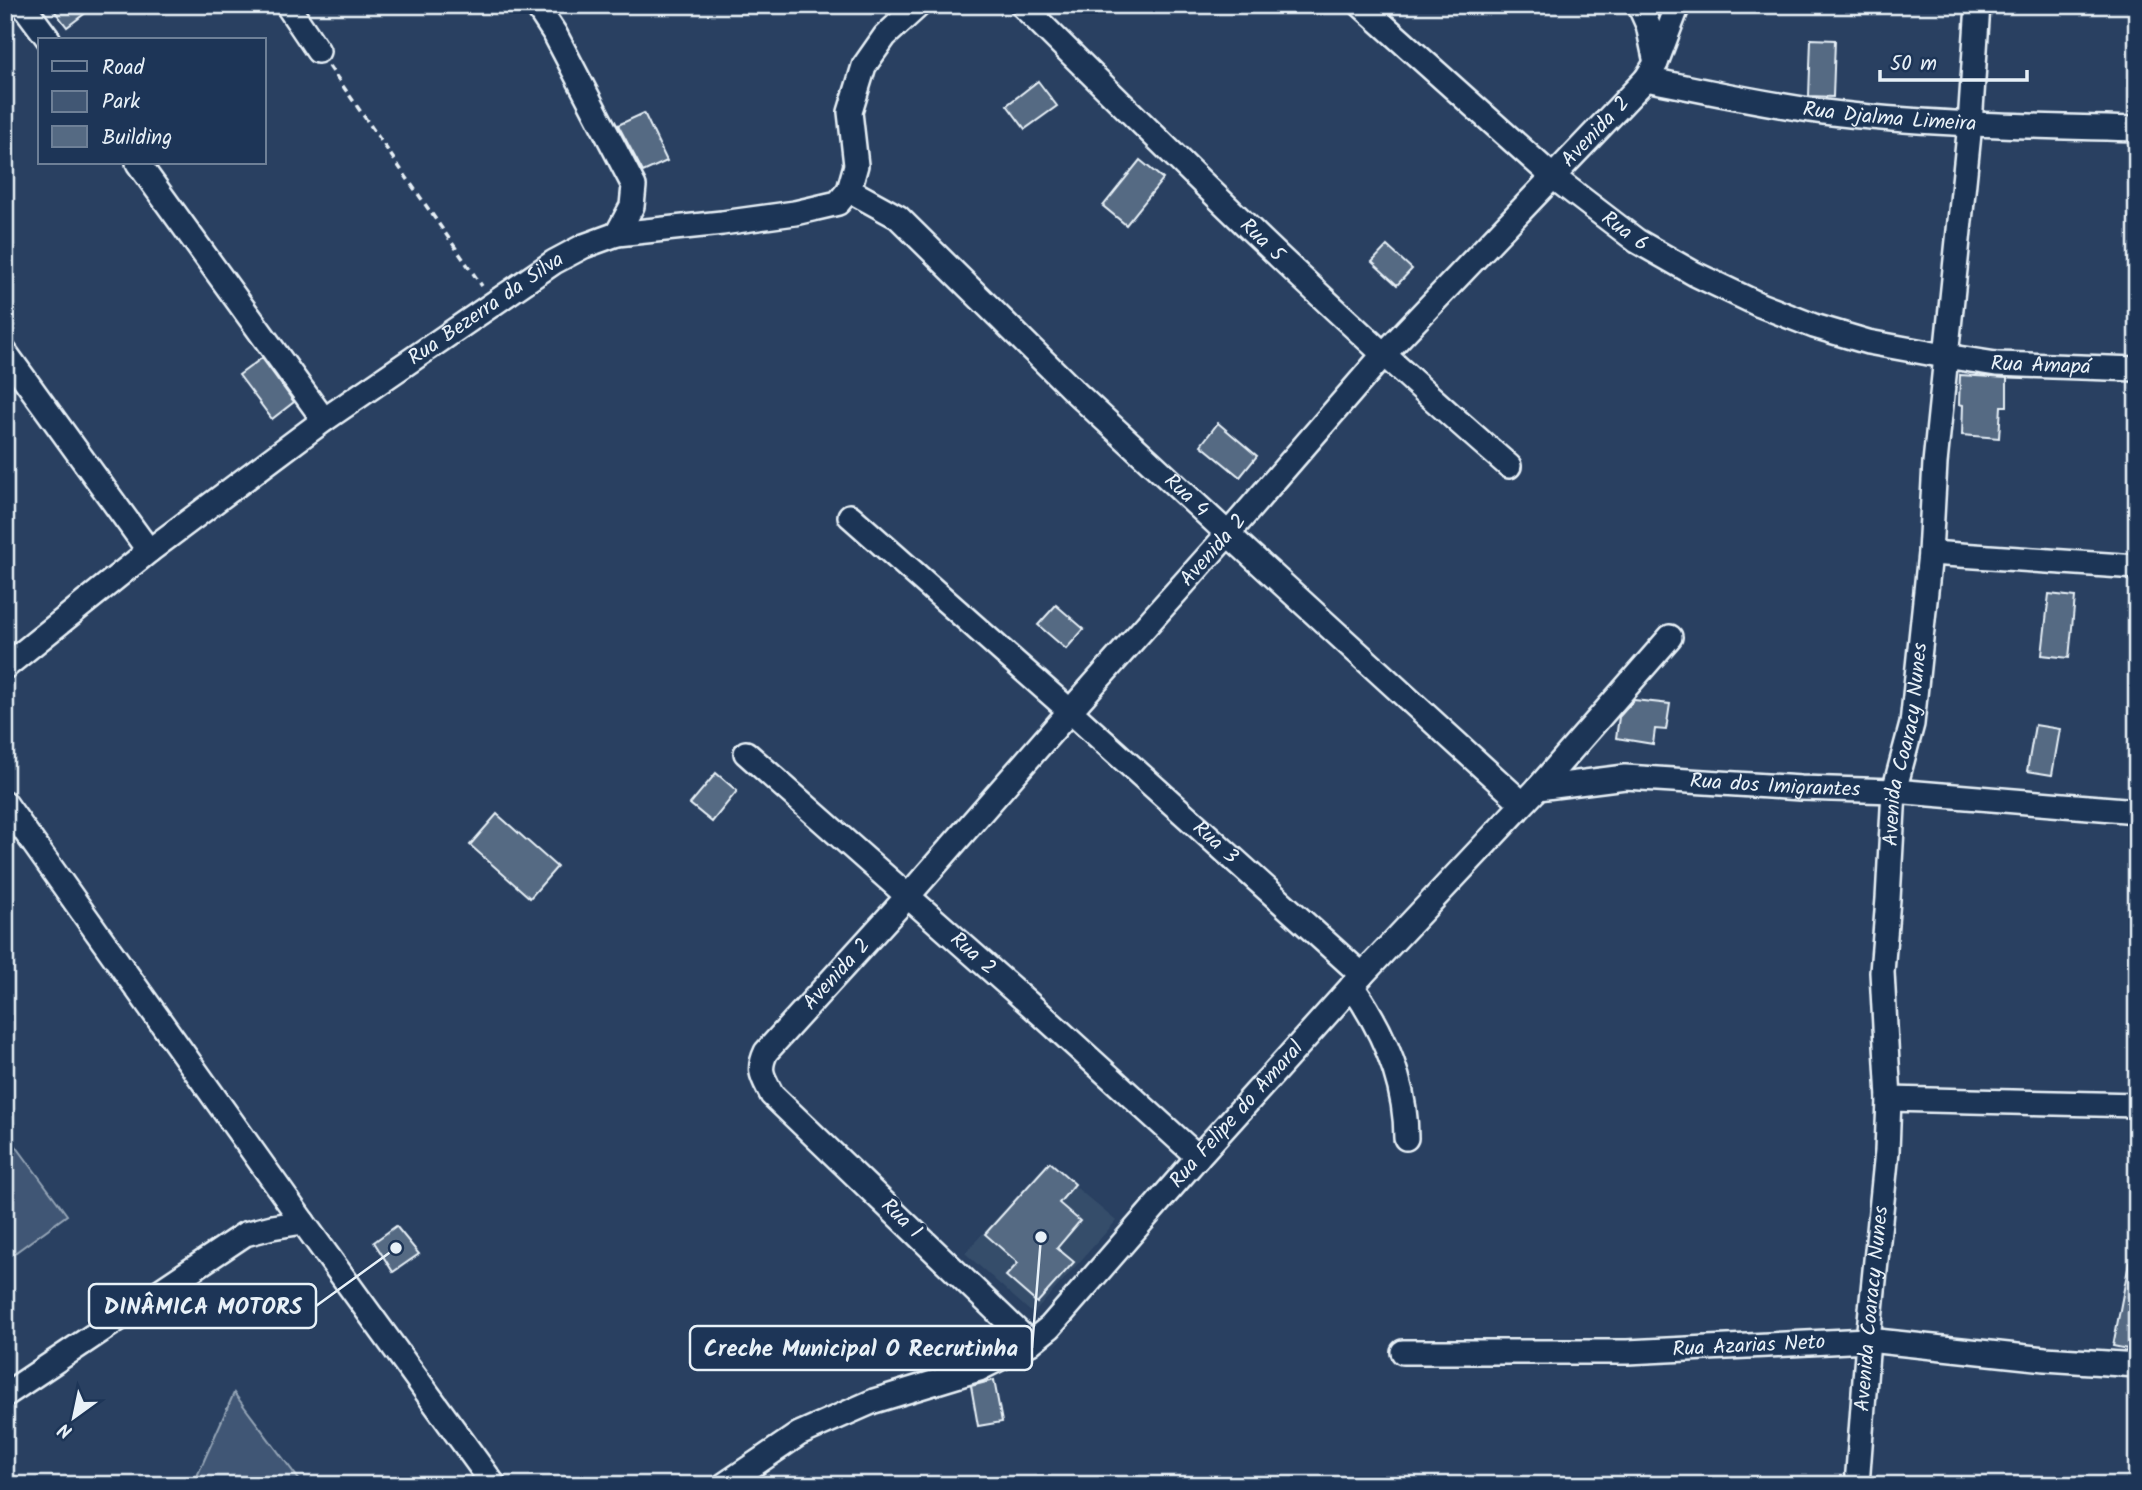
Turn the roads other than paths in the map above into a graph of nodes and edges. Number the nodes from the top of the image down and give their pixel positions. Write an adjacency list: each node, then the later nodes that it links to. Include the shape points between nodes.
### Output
1 (23, 5): 10 (street)
2 (287, 5): 11 (street)
3 (536, 5): 18 (street, via 634,186 632,206)
4 (919, 5): 17 (street, via 885,36 864,66 850,112 856,165)
5 (1022, 5): 20 (street, Rua 5, via 1162,145)
6 (1362, 5): 16 (street, Rua 6)
7 (1639, 5): 12 (street, via 1648,25)
8 (1678, 5): 12 (street, Avenida 2)
9 (1978, 5): 13 (street, Avenida Coaracy Nunes)
10 (48, 38)
11 (318, 51)
12 (1651, 71): 13 (street, Rua Djalma Limeira, via 1759,103); 16 (street, Avenida 2)
13 (1970, 124): 14 (street, Rua Djalma Limeira); 21 (street, Avenida Coaracy Nunes)
14 (2137, 129)
15 (139, 164): 23 (street)
16 (1552, 176): 20 (street, Avenida 2); 21 (street, Rua 6, via 1637,241 1760,305 1868,342)
17 (844, 196): 18 (street, Rua Bezerra da Silva, via 795,212); 26 (street, Rua 4, via 898,218)
18 (617, 234): 23 (street, Rua Bezerra da Silva, via 554,262)
19 (5, 352): 27 (street)
20 (1384, 354): 24 (street, Rua 5); 26 (street, Avenida 2)
21 (1945, 356): 22 (street, Rua Amapá, via 1996,364); 28 (street, Avenida Coaracy Nunes)
22 (2137, 369)
23 (324, 420): 27 (street, Rua Bezerra da Silva)
24 (1509, 466)
25 (850, 516): 32 (street, Rua 3)
26 (1228, 534): 32 (street, Avenida 2); 35 (street, Rua 4)
27 (149, 551): 31 (street, Rua Bezerra da Silva)
28 (1930, 553): 29 (street); 34 (street, Avenida Coaracy Nunes, via 1912,724)
29 (2137, 567)
30 (1670, 637): 35 (street, Rua Felipe do Amaral)
31 (5, 667)
32 (1070, 710): 38 (street, Avenida 2); 39 (street, Rua 3)
33 (746, 753): 38 (street, Rua 2)
34 (1894, 791): 35 (street, Rua dos Imigrantes, via 1625,777); 36 (street, Rua dos Imigrantes); 41 (street, Avenida Coaracy Nunes, via 1882,972)
35 (1530, 796): 39 (street, Rua Felipe do Amaral)
36 (2137, 811)
37 (8, 814): 45 (street)
38 (908, 896): 40 (street, Avenida 2, via 766,1052 762,1075); 44 (street, Rua 2)
39 (1357, 981): 43 (street, Rua 3, via 1399,1080); 44 (street, Rua Felipe do Amaral)
40 (772, 1095): 47 (street, Rua 1)
41 (1889, 1099): 42 (street); 46 (street, Avenida Coaracy Nunes)
42 (2137, 1105)
43 (1406, 1138)
44 (1198, 1157): 47 (street, Rua Felipe do Amaral, via 1067,1309)
45 (303, 1222): 50 (street, via 245,1234); 51 (street)
46 (1868, 1340): 48 (street, Rua Azarias Neto, via 1627,1352); 49 (street, Rua Azarias Neto); 53 (street, Avenida Coaracy Nunes)
47 (1030, 1343): 52 (street, Rua Felipe do Amaral, via 979,1369 874,1401 799,1434)
48 (1404, 1352)
49 (2137, 1365)
50 (5, 1395)
51 (494, 1485)
52 (724, 1485)
53 (1857, 1485)

